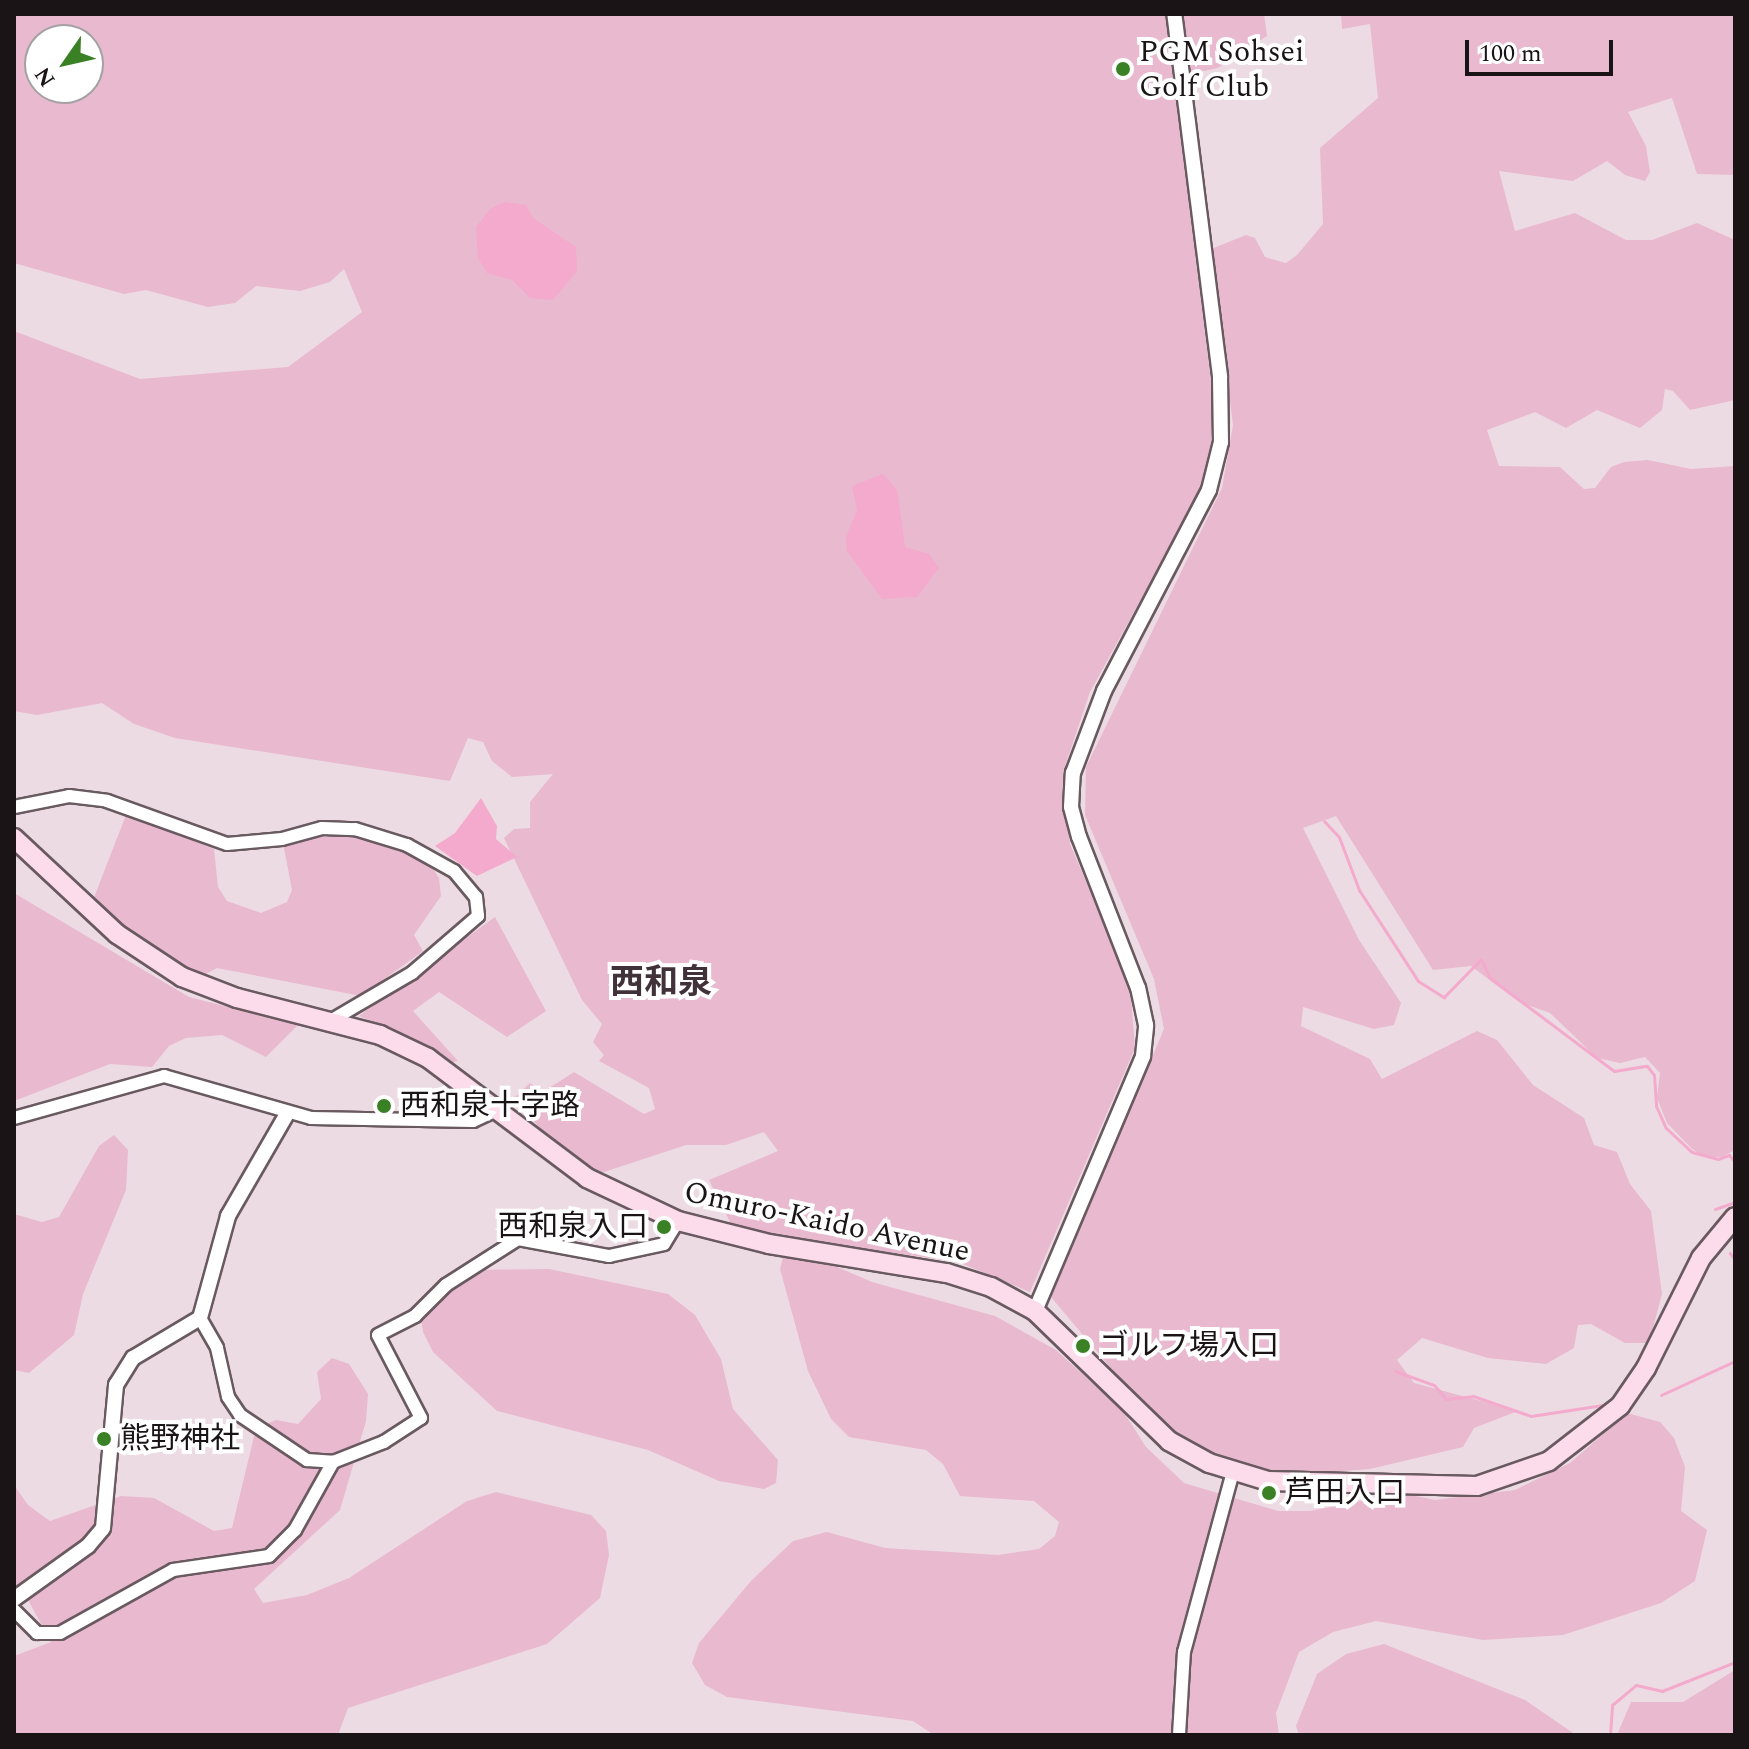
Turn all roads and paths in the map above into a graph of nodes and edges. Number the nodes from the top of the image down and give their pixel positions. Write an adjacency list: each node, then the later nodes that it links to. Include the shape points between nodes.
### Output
1 (1174, 14): 10 (street, via 1220,376 1221,442 1209,490 1104,691 1073,773 1071,807 1079,837 1138,988 1146,1025 1143,1056)
2 (14, 807): 4 (street, via 69,796 107,801 227,844 282,839 322,828 355,829 407,845 454,871 476,897 478,916 412,973)
3 (14, 838): 4 (main road, Omuro-Kaido Avenue, via 117,934 162,966 237,998)
4 (332, 1020): 5 (main road, Omuro-Kaido Avenue, via 428,1058)
5 (497, 1110): 6 (street, via 460,1121); 9 (main road, Omuro-Kaido Avenue, via 587,1178)
6 (287, 1114): 7 (street, via 164,1076); 11 (street, via 228,1216)
7 (14, 1118)
8 (1735, 1217): 13 (main road, Omuro-Kaido Avenue, via 1701,1258 1646,1368 1620,1406 1549,1461 1499,1480 1451,1487 1295,1484)
9 (678, 1221): 10 (main road, Omuro-Kaido Avenue, via 769,1244 947,1273); 12 (street, via 664,1244 609,1256 518,1239 446,1285 415,1316 378,1335 421,1418 384,1442)
10 (1035, 1311): 13 (main road, Omuro-Kaido Avenue, via 1169,1441)
11 (200, 1318): 12 (street, via 217,1348 228,1397 240,1415 307,1460); 14 (street, via 133,1358 116,1385 110,1405 106,1513 96,1539)
12 (333, 1462): 15 (street, via 295,1530 269,1556 173,1570 60,1633 37,1633)
13 (1233, 1472): 16 (street, via 1184,1652)
14 (14, 1599)
15 (14, 1610)
16 (1179, 1735)

